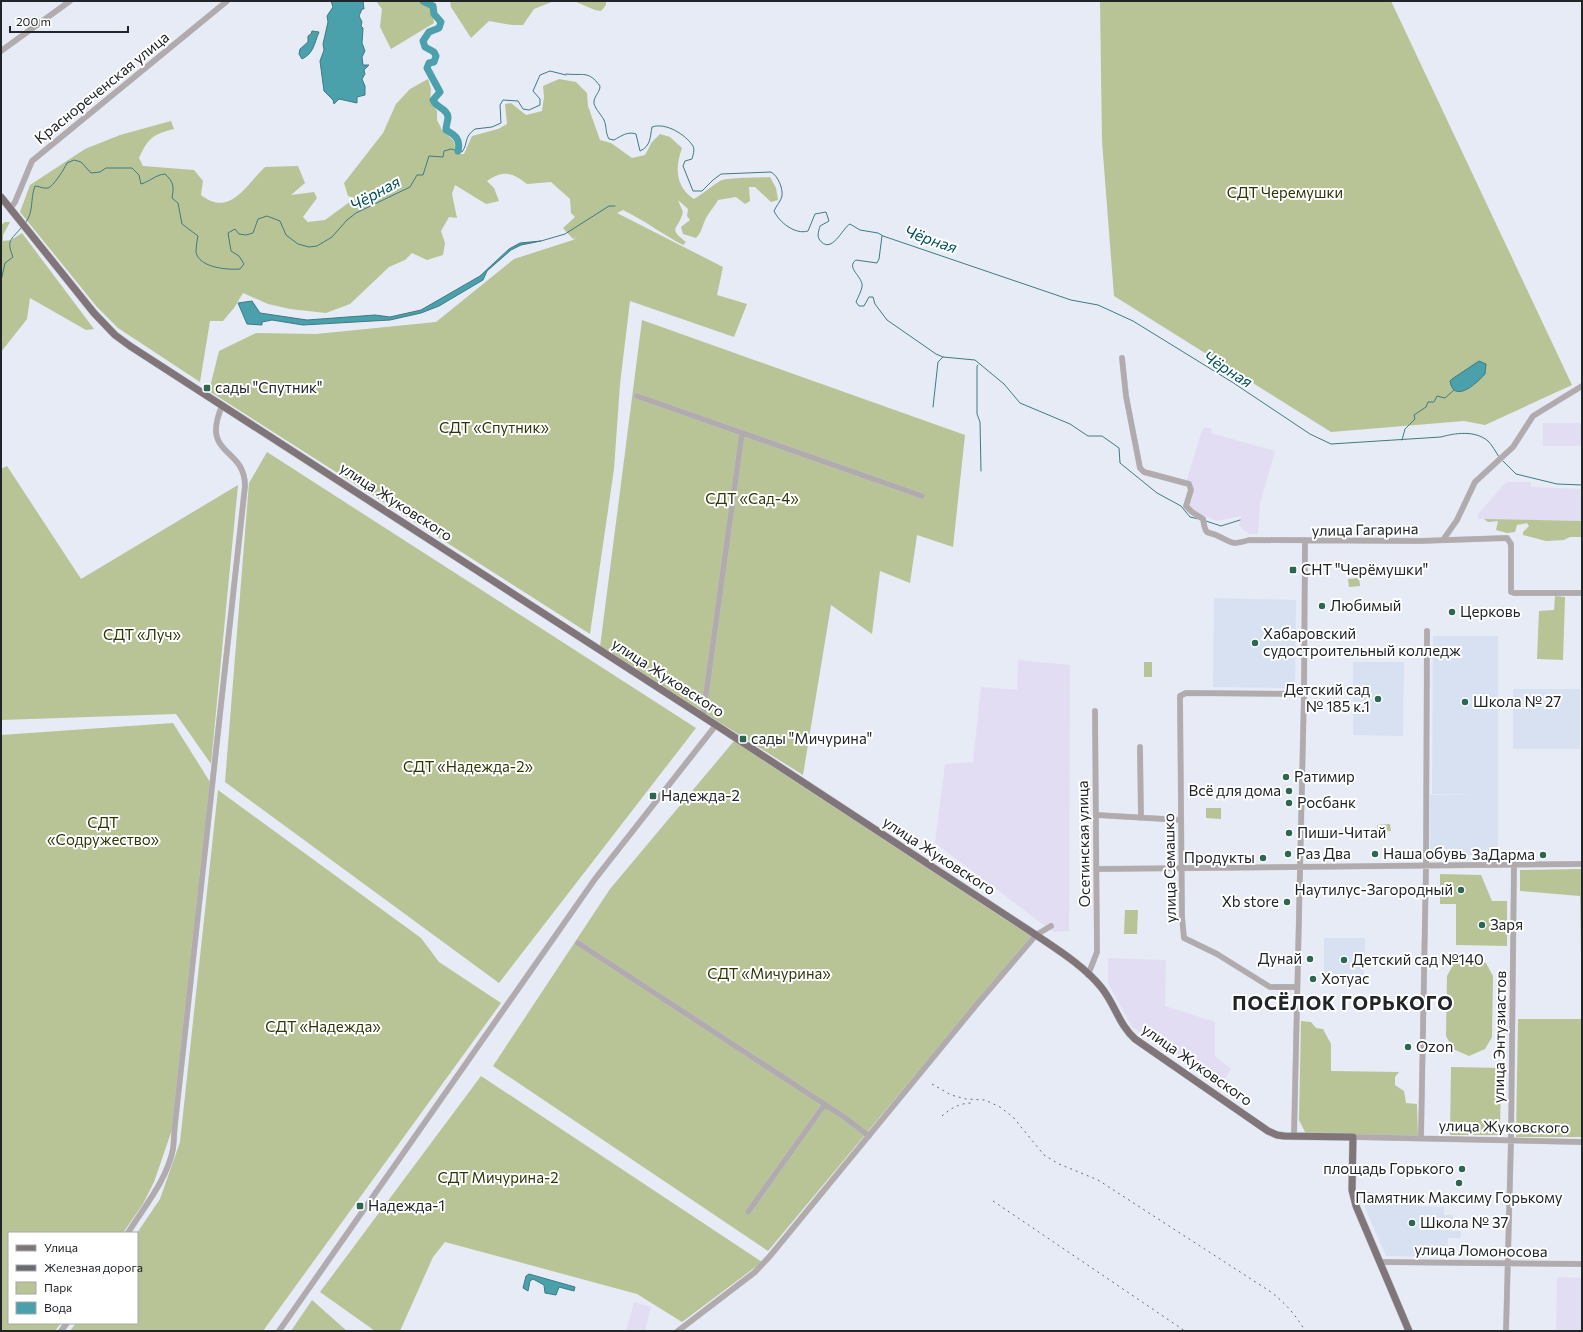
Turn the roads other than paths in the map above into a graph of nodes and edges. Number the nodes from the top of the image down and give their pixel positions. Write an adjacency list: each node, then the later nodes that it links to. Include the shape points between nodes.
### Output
1 (70, 1): 3 (street)
2 (227, 1): 5 (street, Краснореченская улица, via 32,161)
3 (1, 51)
4 (1, 197): 5 (main road, улица Жуковского)
5 (10, 209): 9 (main road, улица Жуковского, via 115,335)
6 (1122, 358): 12 (street, via 1126,396 1140,468 1144,472 1189,484 1191,490 1186,506 1203,519 1207,532 1218,535 1228,542)
7 (1582, 386): 13 (street, via 1533,416 1506,455 1475,482 1457,520)
8 (637, 396): 10 (street)
9 (222, 406): 18 (main road, улица Жуковского); 43 (street, via 217,419 217,440 240,465 244,472 245,486 181,1078 168,1164 152,1196)
10 (742, 433): 11 (street); 18 (street)
11 (922, 496)
12 (1305, 540): 13 (street, улица Гагарина); 16 (street, улица Гагарина)
13 (1444, 540): 14 (street, улица Гагарина, via 1507,538 1511,544 1511,592)
14 (1582, 593)
15 (1427, 631): 26 (street)
16 (1304, 694): 23 (street, улица Семашко, via 1186,693 1180,696); 27 (street, улица Гагарина)
17 (1094, 711): 21 (street, Осетинская улица)
18 (703, 716): 19 (main road, улица Жуковского)
19 (716, 725): 31 (main road, улица Жуковского); 47 (street, via 595,879)
20 (1140, 747): 22 (street)
21 (1096, 815): 22 (street); 28 (street, Осетинская улица)
22 (1142, 818): 23 (street)
23 (1181, 820): 29 (street, улица Семашко)
24 (1514, 864): 25 (street); 26 (street); 40 (street, улица Энтузиастов)
25 (1582, 864)
26 (1426, 866): 27 (street); 39 (street)
27 (1300, 868): 29 (street); 34 (street, улица Гагарина)
28 (1097, 869): 29 (street); 33 (street, Осетинская улица, via 1097,952)
29 (1183, 869): 34 (street, улица Семашко, via 1184,938 1217,954 1270,987)
30 (1051, 926): 31 (street)
31 (1036, 935): 33 (main road, улица Жуковского); 36 (street)
32 (578, 943): 35 (street)
33 (1088, 975): 37 (main road, улица Жуковского, via 1110,999 1123,1026 1135,1039 1268,1130 1277,1135)
34 (1297, 987): 37 (street, улица Гагарина)
35 (825, 1104): 36 (street); 42 (street)
36 (869, 1136): 48 (street, via 755,1272)
37 (1294, 1136): 38 (main road, улица Жуковского)
38 (1353, 1137): 39 (street, улица Жуковского); 44 (main road, via 1352,1190 1356,1206)
39 (1421, 1138): 40 (street, улица Жуковского)
40 (1511, 1140): 41 (street, улица Жуковского); 45 (street, улица Энтузиастов)
41 (1582, 1142)
42 (748, 1212)
43 (129, 1232)
44 (1380, 1262): 45 (street, улица Ломоносова); 49 (main road)
45 (1508, 1263): 46 (street, улица Ломоносова); 50 (street, улица Энтузиастов)
46 (1582, 1264)
47 (279, 1331)
48 (678, 1331)
49 (1410, 1331)
50 (1506, 1331)

